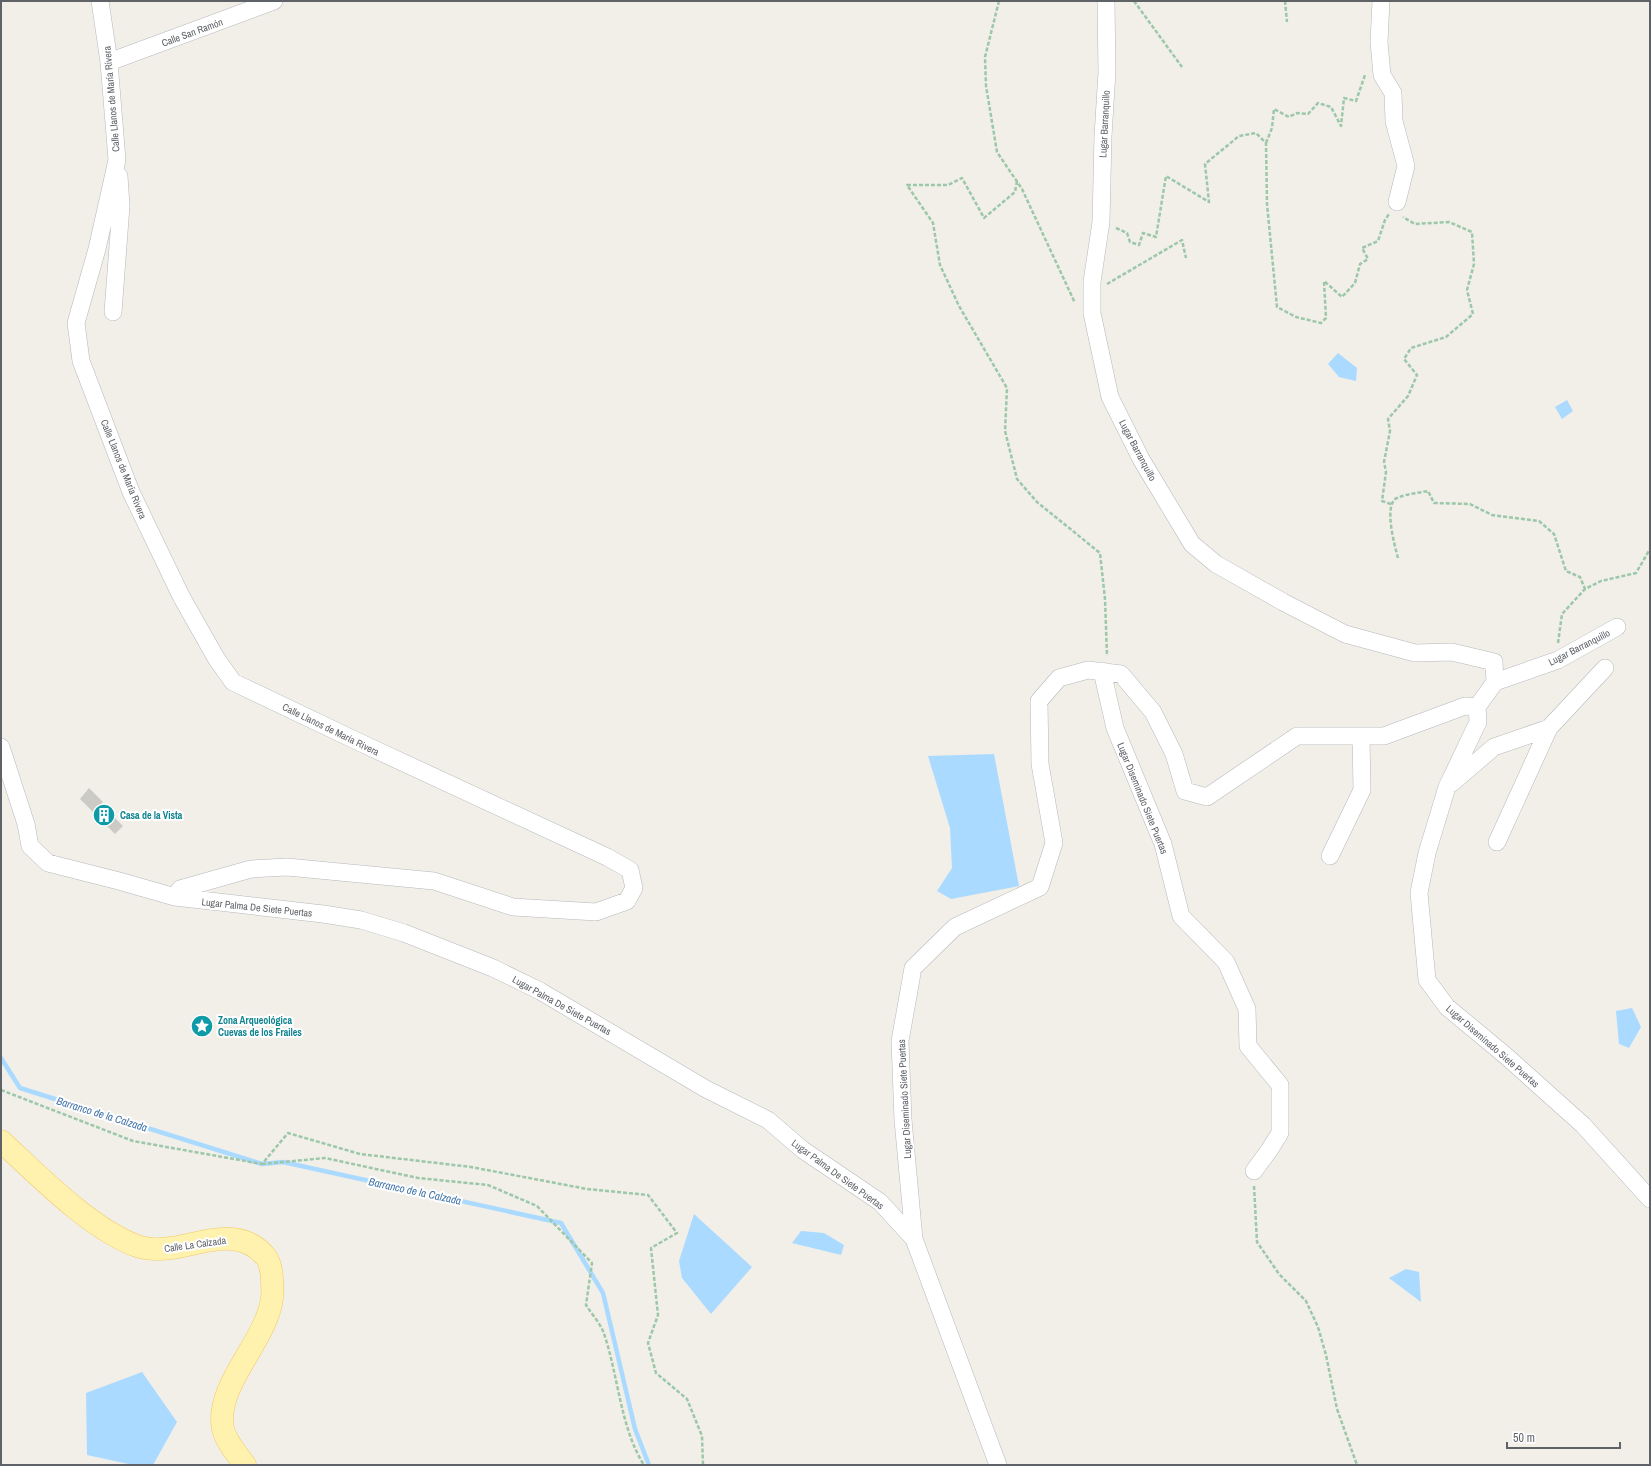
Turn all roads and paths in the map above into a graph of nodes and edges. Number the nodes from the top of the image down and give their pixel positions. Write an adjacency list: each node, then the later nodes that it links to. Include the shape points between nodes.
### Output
1 (100, 1): 9 (street, Calle Llanos de María Rivera)
2 (274, 1): 9 (street, Calle San Ramón)
3 (999, 1): 14 (path, via 986,57 986,86 997,152)
4 (1106, 1): 16 (street, Lugar Barranquillo, via 1107,72)
5 (1134, 1): 10 (path)
6 (1285, 1): 8 (path)
7 (1381, 1): 15 (street, via 1378,42 1382,75 1393,93 1394,122 1406,166)
8 (1287, 22)
9 (109, 62): 13 (street, Calle Llanos de María Rivera)
10 (1182, 67)
11 (1365, 72): 12 (path, via 1356,101 1344,98 1341,126 1331,107 1318,103 1308,114 1297,113 1289,117 1274,109 1272,128)
12 (1266, 144): 15 (path, via 1267,204 1277,307 1296,317 1321,323 1326,318 1324,281 1342,297 1355,283 1360,264 1368,259 1362,248 1378,241 1385,220); 16 (path, via 1256,133 1239,136 1205,164 1209,202 1166,176 1156,237 1143,233 1139,245 1130,242 1127,233)
13 (117, 160): 19 (street, via 121,206); 37 (street, Calle Llanos de María Rivera, via 97,249 76,323 81,361 131,492 181,596 216,658 233,682 607,857 630,870 634,888 627,901 596,912 588,912 513,907 434,881 287,867 251,869 180,889)
14 (1017, 181): 20 (path, via 1081,315); 28 (path, via 1015,192 984,218 962,178 948,185 907,185 933,223 940,265 959,306 1007,388 1005,431 1017,479 1037,502 1100,553 1104,580)
15 (1397, 202): 21 (path, via 1402,217 1415,224 1449,222 1472,232 1474,264 1467,290 1473,314 1446,337 1411,348 1404,359 1417,375 1408,396 1388,419 1390,431 1384,462 1386,472 1382,501)
16 (1101, 222): 18 (street, Lugar Barranquillo)
17 (1186, 258): 18 (path, via 1182,240 1108,284)
18 (1092, 282): 20 (street, Lugar Barranquillo)
19 (113, 312)
20 (1092, 313): 29 (street, Lugar Barranquillo, via 1110,397 1141,459 1192,544 1216,564 1345,634 1415,653 1452,652 1494,662)
21 (1391, 504): 23 (path, via 1391,530); 24 (path, via 1396,498 1428,491 1434,503 1470,504 1492,516 1539,521 1554,534 1566,572 1580,577)
22 (1650, 549): 24 (path, via 1636,573 1601,581)
23 (1398, 558)
24 (1585, 589): 26 (path, via 1562,614 1557,646)
25 (1617, 627): 26 (street, Lugar Barranquillo)
26 (1558, 660): 29 (street, Lugar Barranquillo)
27 (1604, 668): 31 (street)
28 (1105, 672): 32 (street, Lugar Diseminado Siete Puertas, via 1121,674 1153,712 1174,754 1185,791 1208,797 1297,736); 41 (street, Lugar Diseminado Siete Puertas, via 1115,728 1163,844 1181,916 1226,962 1247,1008 1248,1046 1280,1085 1280,1133); 43 (street, Lugar Diseminado Siete Puertas, via 1088,670 1059,678 1040,701 1040,764 1054,843 1040,887 955,927 913,968 900,1041)
29 (1495, 682): 30 (street)
30 (1477, 707): 32 (street, Lugar Diseminado Siete Puertas, via 1465,706 1384,736); 34 (street, Lugar Diseminado Siete Puertas, via 1478,722)
31 (1549, 728): 34 (street, via 1494,747); 35 (street)
32 (1361, 736): 36 (street, via 1362,790)
33 (1, 747): 37 (street, Lugar Palma De Siete Puertas, via 24,817 30,846 48,863)
34 (1447, 787): 42 (street, Lugar Diseminado Siete Puertas, via 1427,853 1419,893 1427,980 1447,1007 1582,1125)
35 (1497, 842)
36 (1330, 856)
37 (175, 897): 43 (street, Lugar Palma De Siete Puertas, via 360,920 404,933 493,968 540,991 706,1088 768,1120 803,1150 880,1202)
38 (1, 1090): 40 (path, via 133,1142)
39 (1, 1141): 44 (main road, Calle La Calzada, via 58,1194 111,1234 138,1246 161,1249 227,1238 249,1242 267,1258 272,1275 272,1299 266,1318 223,1402 223,1430)
40 (262, 1164): 45 (path, via 324,1158 418,1178 488,1185 537,1206 592,1263 586,1305 602,1330 625,1416 638,1456); 46 (path, via 288,1133 360,1154 471,1167 587,1190 648,1195 677,1233 651,1248 658,1315 648,1343 656,1373 687,1399 702,1436)
41 (1254, 1171): 48 (path, via 1257,1242 1278,1274 1306,1301 1318,1327 1337,1409)
42 (1650, 1199)
43 (914, 1239): 47 (street, Lugar Palma De Siete Puertas)
44 (246, 1465)
45 (644, 1465)
46 (703, 1465)
47 (998, 1465)
48 (1357, 1465)

